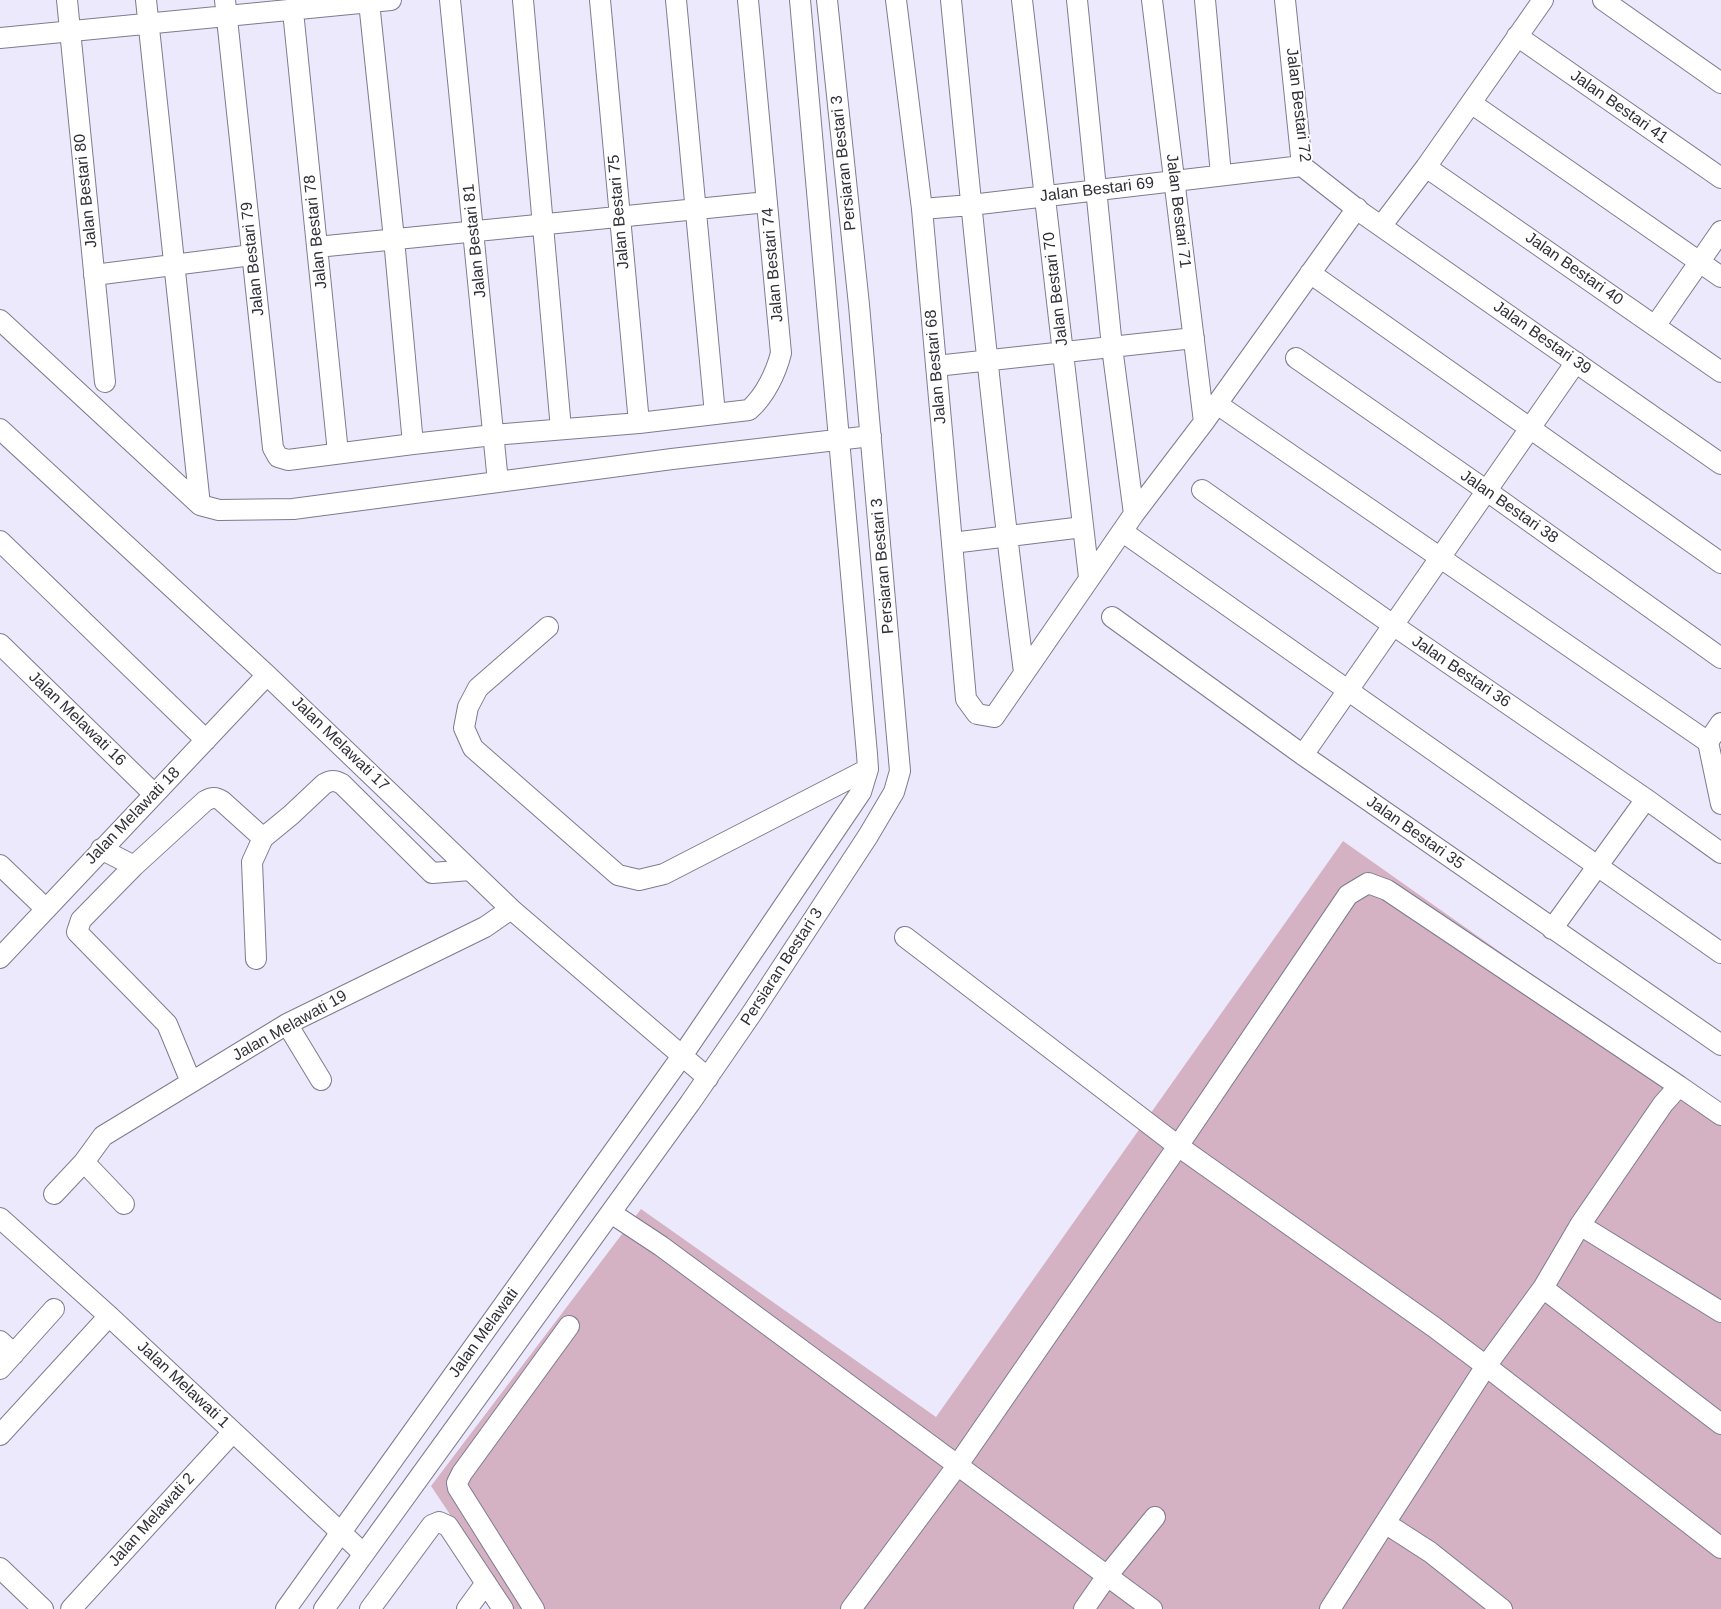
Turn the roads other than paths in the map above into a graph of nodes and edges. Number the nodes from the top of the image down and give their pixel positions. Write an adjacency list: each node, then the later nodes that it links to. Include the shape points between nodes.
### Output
1 (67, 0): 24 (street, Jalan Bestari 80)
2 (146, 0): 23 (street)
3 (391, 0): 20 (street)
4 (450, 0): 44 (street, Jalan Bestari 81)
5 (523, 0): 42 (street)
6 (600, 0): 41 (street, Jalan Bestari 75)
7 (676, 0): 38 (street)
8 (748, 0): 36 (street, Jalan Bestari 74)
9 (800, 0): 74 (street, Persiaran Bestari 3)
10 (827, 0): 73 (street, Persiaran Bestari 3)
11 (896, 0): 39 (street, Jalan Bestari 68)
12 (951, 0): 37 (street)
13 (1022, 0): 35 (street, Jalan Bestari 70)
14 (1078, 0): 34 (street)
15 (1152, 0): 33 (street, Jalan Bestari 71)
16 (1205, 0): 31 (street)
17 (1285, 0): 29 (street, Jalan Bestari 72)
18 (1542, 0): 25 (street)
19 (1603, 0): 27 (street)
20 (369, 2): 22 (street); 46 (street)
21 (226, 9): 22 (street); 23 (street); 48 (street, Jalan Bestari 79)
22 (293, 11): 47 (street, Jalan Bestari 78)
23 (149, 25): 24 (street); 50 (street)
24 (71, 32): 26 (street); 52 (street, Jalan Bestari 80)
25 (1517, 36): 28 (street); 32 (street, Jalan Bestari 41)
26 (0, 38)
27 (1721, 83)
28 (1471, 103): 30 (street); 49 (street)
29 (1302, 166): 31 (street, Jalan Bestari 69); 40 (street, Jalan Bestari 72)
30 (1426, 167): 43 (street); 55 (street, Jalan Bestari 40)
31 (1221, 175): 33 (street, Jalan Bestari 69)
32 (1721, 178)
33 (1174, 181): 34 (street, Jalan Bestari 69); 56 (street, Jalan Bestari 71)
34 (1096, 189): 35 (street, Jalan Bestari 69); 57 (street)
35 (1045, 195): 37 (street, Jalan Bestari 69); 58 (street, Jalan Bestari 70)
36 (767, 202): 38 (street); 66 (street, Jalan Bestari 74, via 781,352 778,365 759,401 749,410)
37 (971, 205): 39 (street, Jalan Bestari 69); 60 (street)
38 (695, 209): 41 (street); 66 (street)
39 (922, 209): 62 (street, Jalan Bestari 68)
40 (1359, 210): 43 (street, Jalan Bestari 39); 51 (street)
41 (620, 216): 42 (street); 68 (street, Jalan Bestari 75)
42 (542, 224): 44 (street); 70 (street)
43 (1382, 225): 61 (street, Jalan Bestari 39)
44 (474, 231): 46 (street); 72 (street, Jalan Bestari 81)
45 (1721, 231): 49 (street)
46 (394, 239): 47 (street); 75 (street)
47 (318, 247): 76 (street, Jalan Bestari 78)
48 (252, 255): 50 (street); 76 (street, Jalan Bestari 79, via 273,448 278,457 288,460)
49 (1699, 262): 53 (street); 55 (street)
50 (174, 265): 52 (street); 81 (street)
51 (1310, 273): 65 (street); 69 (street)
52 (94, 275): 64 (street, Jalan Bestari 80)
53 (1721, 277)
54 (0, 320): 81 (street)
55 (1655, 326): 63 (street, Jalan Bestari 40)
56 (1194, 338): 57 (street); 67 (street, Jalan Bestari 71)
57 (1112, 347): 58 (street); 82 (street)
58 (1063, 352): 60 (street); 83 (street, Jalan Bestari 70)
59 (1296, 358): 80 (street, Jalan Bestari 38)
60 (987, 360): 62 (street); 85 (street)
61 (1576, 362): 69 (street); 77 (street, Jalan Bestari 39)
62 (936, 366): 87 (street, Jalan Bestari 68)
63 (1721, 372)
64 (105, 382)
65 (1217, 404): 67 (street); 88 (street)
66 (714, 414): 68 (street, Jalan Bestari 74)
67 (1204, 422): 82 (street)
68 (639, 423): 70 (street, Jalan Bestari 74)
69 (1530, 428): 80 (street); 89 (street)
70 (561, 430): 72 (street, Jalan Bestari 74)
71 (1, 432): 97 (street, Jalan Melawati 17)
72 (493, 435): 75 (street, Jalan Bestari 79); 78 (street, Jalan Bestari 81)
73 (871, 436): 74 (street); 124 (street, Persiaran Bestari 3, via 900,771 894,792 868,836)
74 (839, 439): 78 (street); 103 (street, Persiaran Bestari 3)
75 (413, 444): 76 (street, Jalan Bestari 79)
76 (338, 452)
77 (1721, 464)
78 (498, 482): 81 (street, via 293,509 219,510)
79 (1202, 490): 92 (street, Jalan Bestari 36)
80 (1487, 490): 88 (street); 95 (street, Jalan Bestari 38)
81 (200, 505)
82 (1134, 514): 84 (street)
83 (1083, 527): 85 (street); 90 (street, Jalan Bestari 70)
84 (1123, 532): 90 (street); 98 (street)
85 (1006, 536): 87 (street); 96 (street)
86 (0, 541): 100 (street)
87 (952, 543): 96 (street, Jalan Bestari 68, via 966,699 977,714 994,717)
88 (1440, 558): 92 (street); 101 (street)
89 (1721, 563)
90 (1089, 577): 96 (street)
91 (1112, 617): 102 (street, Jalan Bestari 35)
92 (1393, 625): 98 (street); 105 (street, Jalan Bestari 36)
93 (548, 628): 103 (street, via 478,688 468,707 464,728 473,748 618,876 639,880 664,874)
94 (0, 644): 104 (street, Jalan Melawati 16)
95 (1721, 658)
96 (1024, 672)
97 (267, 675): 100 (street, Jalan Melawati 18); 113 (street, Jalan Melawati 17)
98 (1348, 690): 102 (street); 112 (street)
99 (1721, 723): 101 (street)
100 (206, 740): 104 (street, Jalan Melawati 18)
101 (1708, 742): 106 (street)
102 (1303, 755): 116 (street, Jalan Bestari 35)
103 (868, 769): 123 (street, Persiaran Bestari 3, via 862,792)
104 (154, 794): 108 (street, Jalan Melawati 18)
105 (1646, 799): 109 (street, Jalan Bestari 36); 112 (street)
106 (1721, 804)
107 (263, 838): 111 (street, via 217,798 210,798); 113 (street, via 324,784 336,781 432,872); 120 (street, via 252,862)
108 (102, 849): 111 (street); 114 (street, Jalan Melawati 18)
109 (1721, 853)
110 (0, 866): 114 (street)
111 (134, 866): 126 (street, via 82,920 77,932 167,1024)
112 (1598, 866): 116 (street); 118 (street)
113 (470, 870): 115 (street, Jalan Melawati 17)
114 (46, 909): 119 (street, Jalan Melawati 18)
115 (511, 909): 121 (street, Jalan Melawati 19, via 485,927); 123 (street, Jalan Melawati 17)
116 (1552, 929): 122 (street, Jalan Bestari 35)
117 (905, 936): 129 (street)
118 (1721, 953)
119 (0, 958)
120 (256, 959)
121 (287, 1024): 125 (street); 126 (street, Jalan Melawati 19)
122 (1718, 1037)
123 (682, 1056): 124 (street, Jalan Melawati 17); 150 (street, Jalan Melawati)
124 (708, 1078): 133 (street, Jalan Melawati)
125 (321, 1080)
126 (191, 1082): 130 (street, Jalan Melawati 19, via 104,1136)
127 (1679, 1086): 128 (street); 129 (street, via 1387,890 1368,883 1348,895); 135 (street, via 1663,1104)
128 (1721, 1115)
129 (1178, 1146): 142 (street); 147 (street)
130 (84, 1162): 131 (street, Jalan Melawati 19); 132 (street)
131 (54, 1194)
132 (124, 1204)
133 (611, 1213): 147 (street, via 661,1246); 152 (street, Jalan Melawati)
134 (0, 1218): 139 (street, Jalan Melawati 1)
135 (1580, 1226): 136 (street); 138 (street)
136 (1543, 1288): 142 (street); 144 (street)
137 (54, 1309): 141 (street)
138 (1721, 1312)
139 (109, 1316): 145 (street, Jalan Melawati 1); 146 (street)
140 (569, 1326): 163 (street, via 457,1483)
141 (7, 1347): 143 (street)
142 (1486, 1366): 149 (street); 151 (street)
143 (0, 1369)
144 (1721, 1424)
145 (233, 1432): 150 (street, Jalan Melawati 1); 157 (street, Jalan Melawati 2)
146 (0, 1435)
147 (957, 1466): 154 (street); 164 (street)
148 (1155, 1518): 154 (street)
149 (1385, 1523): 167 (street); 168 (street, via 1430,1552)
150 (341, 1532): 152 (street, Jalan Melawati 1); 158 (street, Jalan Melawati)
151 (1721, 1548)
152 (364, 1554): 159 (street, Jalan Melawati)
153 (0, 1568): 156 (street)
154 (1108, 1576): 165 (street); 166 (street)
155 (486, 1584): 160 (street, via 448,1526 439,1522 432,1525); 161 (street); 162 (street)
156 (43, 1609)
157 (71, 1609)
158 (286, 1609)
159 (324, 1609)
160 (370, 1609)
161 (466, 1609)
162 (503, 1609)
163 (534, 1609)
164 (851, 1609)
165 (1084, 1609)
166 (1152, 1609)
167 (1330, 1609)
168 (1502, 1609)

